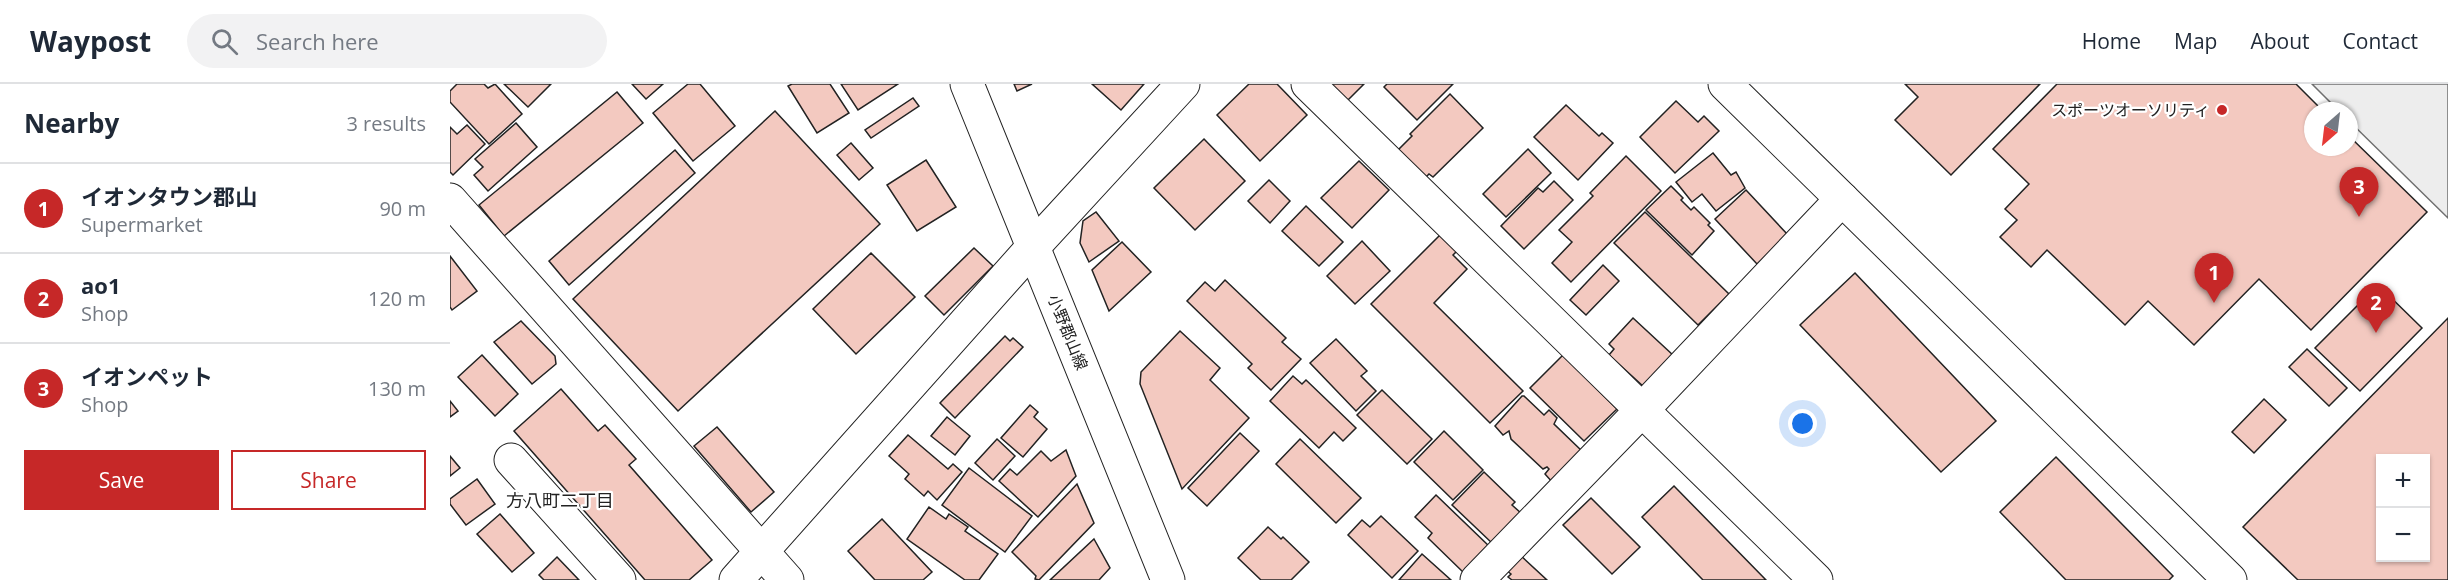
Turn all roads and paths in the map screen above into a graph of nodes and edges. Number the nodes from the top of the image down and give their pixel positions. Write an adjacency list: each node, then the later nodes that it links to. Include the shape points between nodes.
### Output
1 (967, 84): 7 (street, 小野郡山線)
2 (1183, 84): 7 (street)
3 (1308, 84): 8 (street)
4 (1725, 84): 6 (street)
5 (450, 200): 10 (street)
6 (1842, 200): 8 (street); 17 (street)
7 (1034, 247): 10 (street); 14 (street, 小野郡山線)
8 (1642, 410): 15 (street); 16 (street)
9 (511, 460): 11 (street)
10 (762, 551): 12 (street); 13 (street)
11 (619, 580)
12 (736, 580)
13 (788, 580)
14 (1168, 580)
15 (1477, 580)
16 (1816, 580)
17 (2230, 580)

